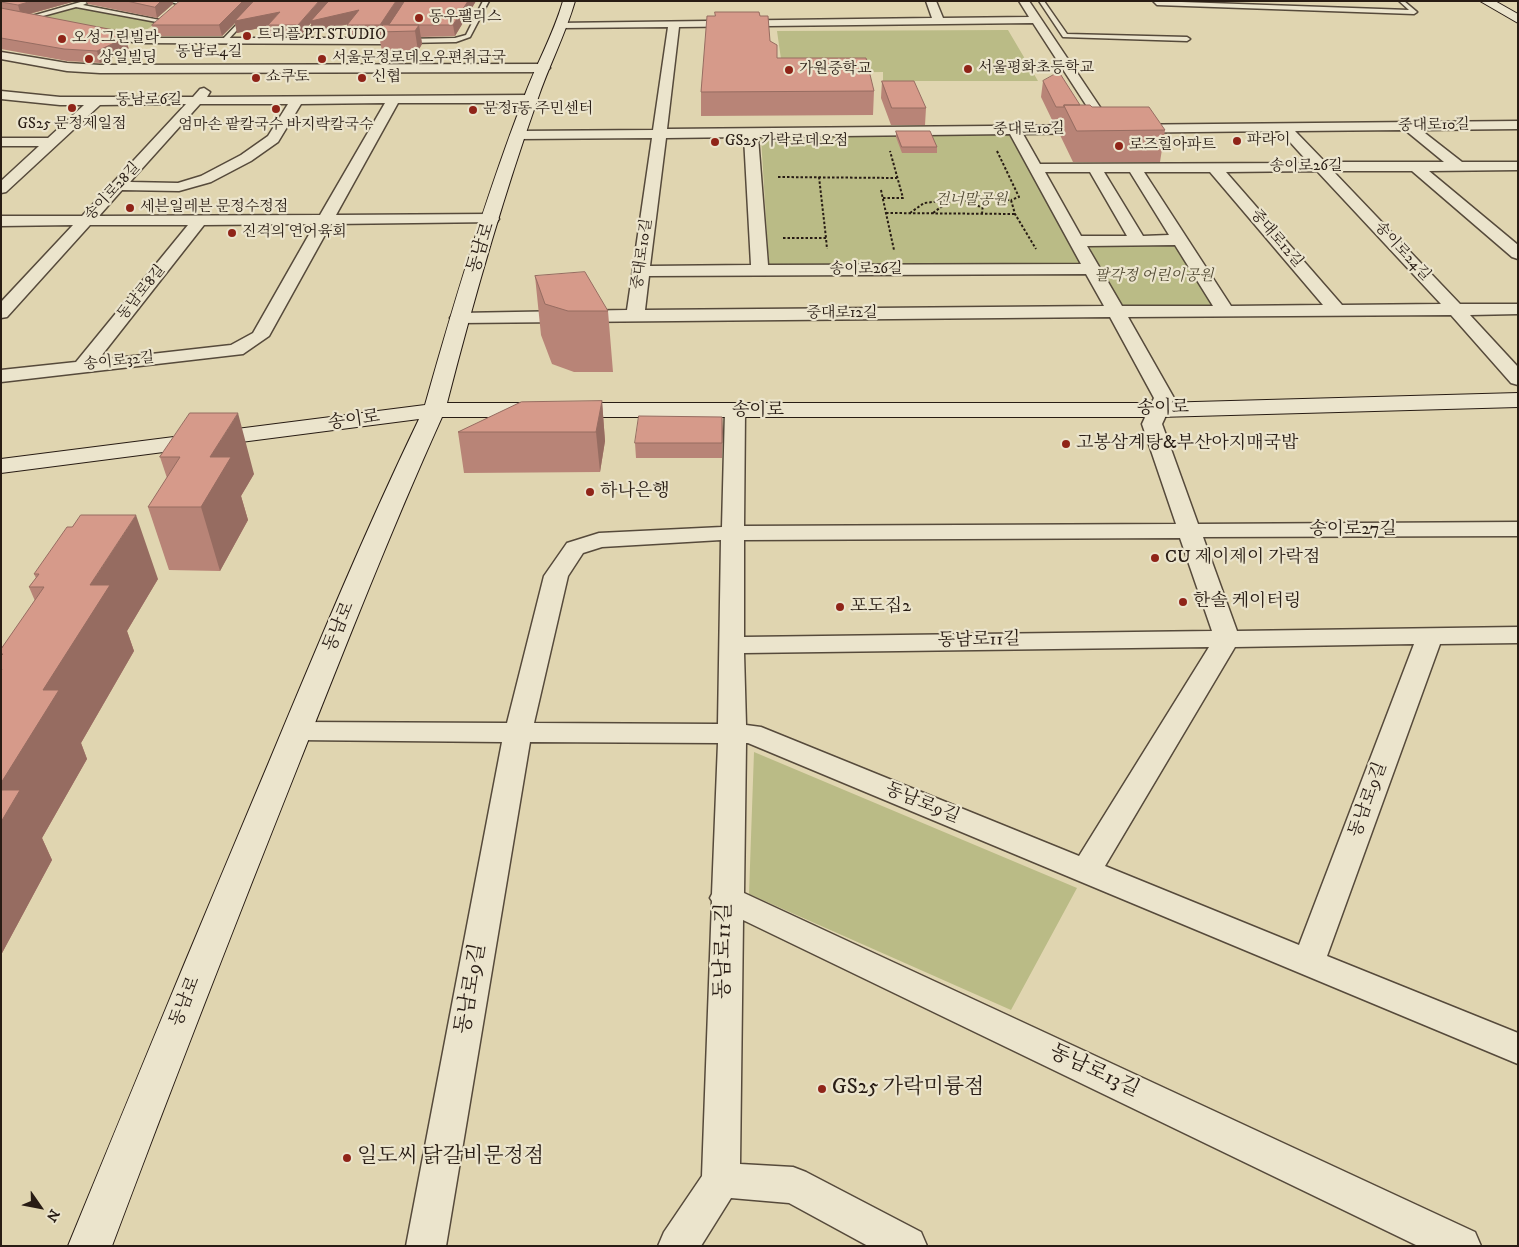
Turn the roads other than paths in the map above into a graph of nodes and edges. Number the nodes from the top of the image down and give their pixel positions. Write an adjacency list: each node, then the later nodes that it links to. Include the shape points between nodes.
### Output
1 (90, 1): 14 (lane)
2 (170, 1): 13 (lane)
3 (262, 1): 32 (lane)
4 (336, 1): 33 (lane)
5 (486, 1): 31 (lane, via 468,36 456,40)
6 (569, 1): 27 (main road, 동남로)
7 (931, 1): 22 (street)
8 (1024, 1): 20 (street)
9 (1041, 1): 29 (lane, via 1065,36)
10 (1156, 1): 11 (lane, via 1157,4 1414,12)
11 (1401, 1)
12 (1486, 1): 17 (main road)
13 (186, 2): 21 (street)
14 (76, 5): 21 (lane); 23 (lane, via 18,19)
15 (849, 8): 24 (street)
16 (765, 9): 26 (street)
17 (1504, 12): 18 (street); 19 (main road)
18 (1518, 12)
19 (1518, 19)
20 (1036, 20): 22 (street); 48 (street)
21 (162, 21): 30 (street)
22 (939, 22): 24 (street)
23 (37, 23)
24 (851, 23): 26 (street)
25 (674, 24): 26 (street); 27 (street); 51 (street, 중대로10길)
26 (766, 24)
27 (562, 25): 35 (main road, 동남로)
28 (101, 36): 30 (lane)
29 (1187, 39)
30 (140, 41): 32 (street); 36 (street)
31 (401, 41)
32 (223, 42): 33 (street)
33 (300, 42): 38 (street, via 387,38)
34 (1, 55): 36 (street, 동남로4길, via 67,67)
35 (544, 68): 38 (street, 동남로4길); 40 (main road, 동남로)
36 (103, 69): 37 (street, 동남로4길)
37 (223, 69): 38 (street, 동남로4길); 43 (street, 송이로28길)
38 (358, 69)
39 (1, 95): 44 (street, 동남로6길)
40 (530, 99): 42 (street, 동남로6길); 52 (main road, 동남로)
41 (297, 100): 42 (street, 동남로6길); 43 (street, 동남로6길); 63 (street, via 273,139 206,179 179,187)
42 (393, 100): 68 (street)
43 (197, 101): 44 (street, 동남로6길); 63 (street, 송이로28길)
44 (95, 102): 54 (street)
45 (1518, 125): 46 (street, 중대로10길)
46 (1408, 126): 47 (street, 중대로10길); 56 (street)
47 (1284, 128): 48 (street, 중대로10길); 60 (street, 송이로24길)
48 (1108, 129): 49 (street, 중대로10길)
49 (1014, 130): 50 (street, 중대로10길); 61 (street)
50 (751, 133): 51 (street, 중대로10길); 75 (street)
51 (659, 134): 52 (street, 중대로10길); 76 (street, 중대로10길)
52 (518, 135): 65 (main road, 동남로)
53 (1, 142): 54 (street)
54 (52, 142): 64 (street)
55 (1416, 166): 56 (street, 송이로26길); 60 (street, 송이로26길); 73 (street)
56 (1458, 166): 62 (street, 송이로26길)
57 (1094, 167): 58 (street, 송이로26길); 61 (street, 송이로26길); 70 (street)
58 (1134, 167): 59 (street, 송이로26길); 71 (street)
59 (1214, 167): 60 (street, 송이로26길); 82 (street, 중대로12길)
60 (1321, 167): 78 (street, 송이로24길)
61 (1035, 168): 72 (street)
62 (1516, 168)
63 (119, 186): 69 (street, 송이로28길)
64 (1, 189)
65 (491, 219): 68 (street); 85 (main road, 동남로)
66 (1, 220): 69 (street)
67 (200, 220): 68 (street); 69 (street); 86 (street, 동남로8길)
68 (326, 220): 86 (street, 송이로32길, via 260,336 236,350)
69 (87, 221): 77 (street, 송이로28길)
70 (1138, 240): 71 (street); 72 (street)
71 (1180, 240): 81 (street)
72 (1076, 241): 74 (street)
73 (1518, 254)
74 (1092, 269): 75 (street, 송이로26길); 80 (street)
75 (760, 270): 76 (street, 송이로26길)
76 (641, 271): 84 (street, 중대로10길)
77 (8, 298): 83 (street, 송이로28길)
78 (1455, 309): 79 (street, 중대로12길); 82 (street, 중대로12길); 88 (street, 송이로24길)
79 (1518, 309)
80 (1116, 312): 81 (street, 중대로12길); 84 (street, 중대로12길); 91 (street, via 1164,398)
81 (1226, 312): 82 (street, 중대로12길)
82 (1338, 312)
83 (1, 313)
84 (635, 315): 85 (street, 중대로12길)
85 (460, 318): 90 (main road, 동남로)
86 (84, 366): 87 (street, 송이로32길)
87 (1, 376)
88 (1518, 379)
89 (1518, 400): 91 (main road, 송이로)
90 (434, 410): 92 (main road, 송이로); 93 (main road, 송이로); 101 (main road, 동남로, via 398,487)
91 (1159, 410): 92 (main road, 송이로); 95 (street, via 1152,424)
92 (735, 411): 96 (street, 동남로11길)
93 (1, 466)
94 (1518, 529): 95 (street, 송이로27길)
95 (1189, 531): 96 (street); 99 (street)
96 (732, 533): 100 (street, 동남로11길); 102 (street, via 599,540 575,548 556,576)
97 (1518, 635): 98 (street)
98 (1430, 636): 99 (street); 106 (street, 동남로9길)
99 (1227, 638): 100 (street, 동남로11길); 104 (street)
100 (731, 644): 103 (street, 동남로11길)
101 (297, 730): 102 (street, 동남로9길); 109 (main road, 동남로)
102 (518, 732): 103 (street, 동남로9길); 110 (street, 동남로9길)
103 (732, 734): 104 (street, 동남로9길, via 751,734); 105 (street, 동남로11길)
104 (1086, 872): 106 (street, 동남로9길)
105 (726, 898): 108 (street, 동남로11길); 113 (street, 동남로13길)
106 (1308, 963): 107 (street, 동남로9길)
107 (1518, 1049)
108 (721, 1180): 111 (street); 112 (street, via 793,1185)
109 (90, 1246)
110 (426, 1246)
111 (678, 1246)
112 (907, 1246)
113 (1462, 1246)

